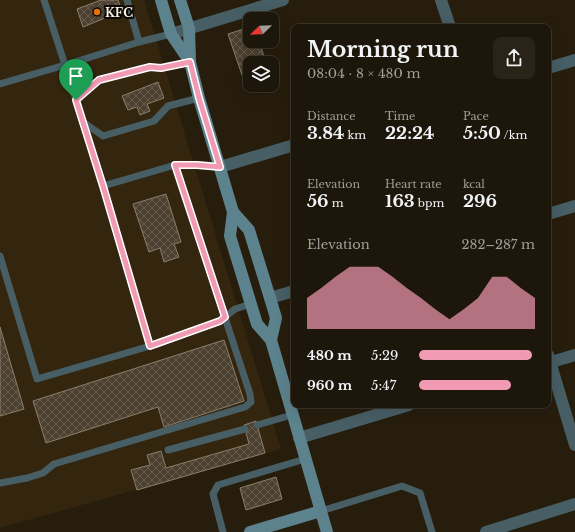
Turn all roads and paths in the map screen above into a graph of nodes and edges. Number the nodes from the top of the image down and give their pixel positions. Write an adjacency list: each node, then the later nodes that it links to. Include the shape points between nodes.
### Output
1 (44, 0): 13 (lane)
2 (127, 0): 10 (lane)
3 (161, 0): 9 (main road)
4 (180, 0): 8 (main road)
5 (283, 0): 8 (street)
6 (442, 0): 7 (street)
7 (449, 24)
8 (189, 28): 9 (street); 12 (main road)
9 (171, 34): 10 (lane); 12 (main road)
10 (139, 42): 13 (lane)
11 (575, 60): 14 (street)
12 (190, 62): 16 (main road); 17 (lane, via 161,68 150,67 99,80)
13 (65, 65): 15 (lane); 17 (lane)
14 (551, 67)
15 (0, 84)
16 (199, 98): 18 (lane, via 168,106 154,121 103,136); 21 (main road)
17 (76, 100): 18 (lane)
18 (83, 122): 22 (lane)
19 (291, 145): 21 (street)
20 (175, 165): 21 (lane); 22 (lane); 30 (lane)
21 (220, 167): 24 (main road)
22 (103, 186): 32 (lane)
23 (575, 206): 25 (street)
24 (233, 212): 28 (main road, via 249,230); 29 (main road, via 230,236)
25 (551, 213)
26 (0, 256): 32 (lane, via 37,379)
27 (291, 292): 28 (street)
28 (270, 298): 31 (main road, via 276,318)
29 (251, 304): 30 (lane, via 235,309); 31 (main road, via 257,324)
30 (225, 317): 32 (lane); 44 (lane, via 250,394 250,402 245,407 54,464 43,473)
31 (271, 340): 37 (main road)
32 (150, 346)
33 (575, 355): 34 (street)
34 (551, 360)
35 (551, 367): 41 (street)
36 (399, 408): 40 (street)
37 (292, 415): 38 (lane); 40 (main road)
38 (257, 425)
39 (245, 428): 42 (lane)
40 (299, 438): 43 (main road)
41 (575, 445)
42 (168, 450)
43 (305, 459): 46 (main road); 47 (lane, via 218,485 213,494)
44 (0, 483)
45 (575, 504): 51 (street)
46 (321, 511): 48 (main road); 49 (main road); 50 (lane, via 402,486 420,493)
47 (223, 532)
48 (250, 532)
49 (327, 532)
50 (432, 532)
51 (486, 532)

